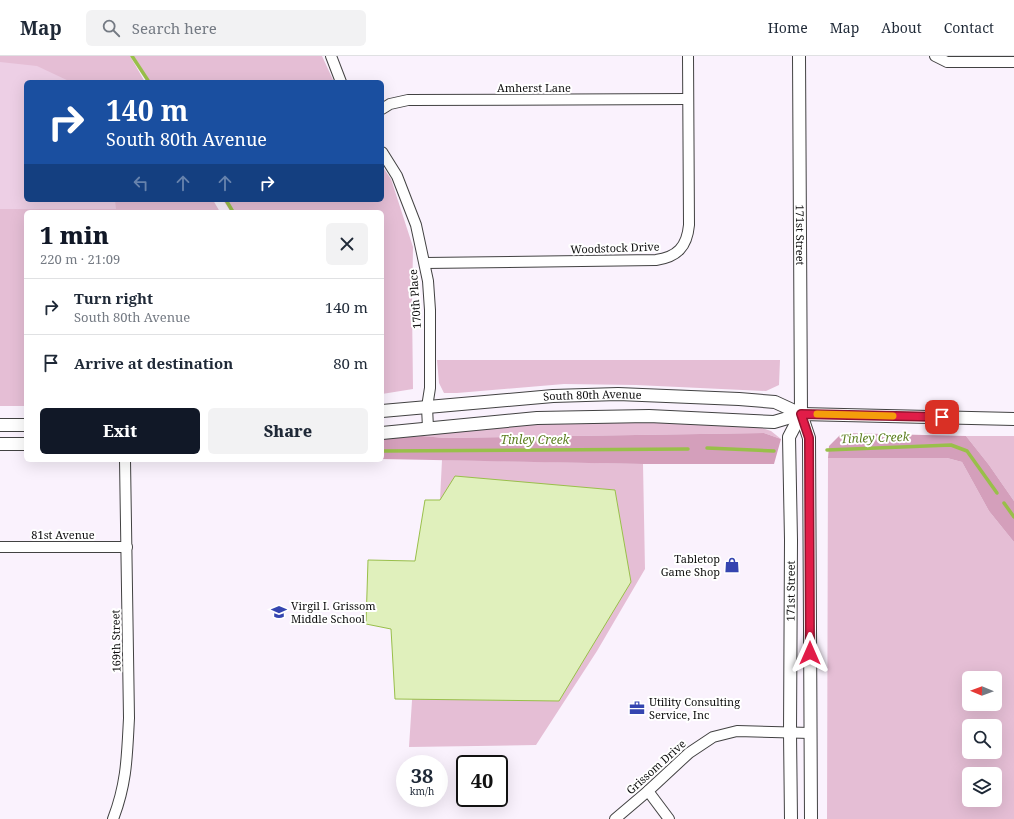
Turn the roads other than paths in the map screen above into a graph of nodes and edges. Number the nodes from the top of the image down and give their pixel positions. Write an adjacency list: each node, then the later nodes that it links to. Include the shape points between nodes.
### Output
1 (331, 56): 6 (street)
2 (688, 56): 7 (street, Woodstock Drive)
3 (799, 56): 13 (street, 171st Street)
4 (934, 56): 5 (street, via 947,62)
5 (1014, 62)
6 (340, 80)
7 (688, 99): 8 (street, Amherst Lane, via 408,100); 10 (street, Woodstock Drive, via 688,233 686,241 674,255 656,260)
8 (384, 108)
9 (384, 155): 10 (street, 170th Place, via 397,176 416,225)
10 (425, 263): 11 (street, 170th Place, via 430,310 430,388)
11 (427, 407): 12 (street, South 80th Avenue); 13 (street, South 80th Avenue, via 553,396 618,394 775,402); 17 (street, 170th Place)
12 (384, 411)
13 (801, 414): 14 (street, South 80th Avenue); 17 (street, South 80th Avenue, via 774,422 649,416 537,418); 24 (street, 171st Street, via 789,437); 25 (street, 171st Street, via 809,438)
14 (1014, 419)
15 (0, 425): 16 (street)
16 (24, 425)
17 (428, 428): 18 (street, South 80th Avenue)
18 (384, 432)
19 (0, 444): 20 (street)
20 (24, 444)
21 (125, 462): 23 (street, 169th Street)
22 (0, 547): 23 (street, 81st Avenue)
23 (127, 547): 27 (street, 169th Street, via 128,748 120,800)
24 (790, 733): 25 (street, Grissom Drive); 26 (street, Grissom Drive, via 737,731 713,737 689,752); 30 (street, 171st Street)
25 (810, 733): 31 (street, 171st Street)
26 (648, 791): 28 (street, Grissom Drive); 29 (street)
27 (113, 819)
28 (615, 819)
29 (669, 819)
30 (791, 819)
31 (811, 819)

